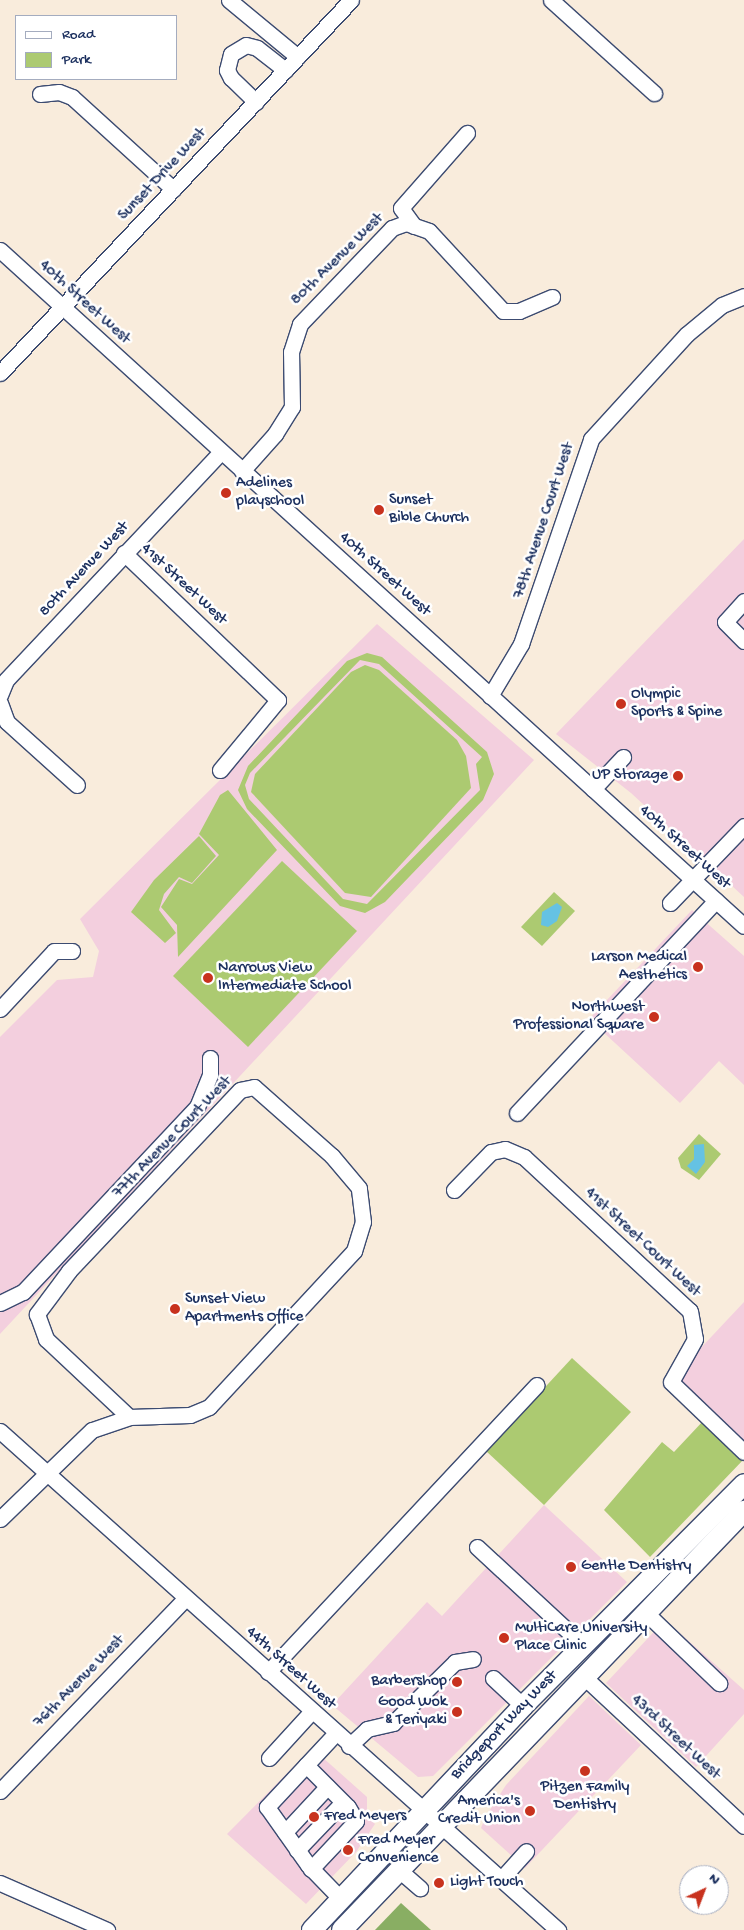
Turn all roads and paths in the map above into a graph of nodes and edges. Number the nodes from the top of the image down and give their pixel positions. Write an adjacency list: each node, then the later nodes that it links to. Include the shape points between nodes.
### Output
1 (229, 0): 4 (street)
2 (351, 0): 4 (street, Sunset Drive West)
3 (551, 0): 6 (street)
4 (298, 57): 5 (street, Sunset Drive West)
5 (285, 70): 8 (street, Sunset Drive West); 8 (street, via 257,48 246,45 232,54 227,70 231,78)
6 (654, 93)
7 (40, 94): 10 (street, via 59,92 72,97)
8 (256, 102): 10 (street, Sunset Drive West)
9 (467, 133): 11 (street, 80th Avenue West, via 401,208)
10 (173, 189): 15 (street, Sunset Drive West)
11 (414, 226): 14 (street, via 429,231 504,311 519,311); 18 (street, 80th Avenue West, via 392,228 300,324 291,352 292,407 275,434)
12 (0, 250): 15 (street, 40th Street West)
13 (744, 296): 23 (street, 78th Avenue Court West, via 722,305 693,328 591,439 523,639)
14 (552, 297)
15 (62, 307): 16 (street, Sunset Drive West); 17 (street, 40th Street West)
16 (0, 373)
17 (221, 452): 18 (street, 40th Street West); 19 (street, 80th Avenue West)
18 (242, 470): 23 (street, 40th Street West)
19 (124, 553): 22 (street, 80th Avenue West, via 6,680); 26 (street, 41st Street West, via 278,700 269,717)
20 (744, 601): 21 (street, via 725,622)
21 (744, 641)
22 (0, 695)
23 (490, 696): 28 (street, 40th Street West)
24 (0, 703): 27 (street, via 7,722)
25 (623, 757): 28 (street)
26 (220, 770)
27 (77, 785)
28 (593, 789): 30 (street, 40th Street West)
29 (744, 826): 30 (street)
30 (693, 880): 31 (street, 40th Street West); 32 (street)
31 (716, 900): 33 (street, 40th Street West); 37 (street)
32 (670, 903)
33 (744, 926)
34 (72, 951): 35 (street, via 54,951)
35 (0, 1009)
36 (210, 1058): 39 (street, via 210,1076 197,1107 23,1292)
37 (517, 1113)
38 (454, 1190): 43 (street, 41st Street Court West, via 491,1152 505,1149 524,1157 690,1311 695,1339 671,1382)
39 (0, 1303)
40 (537, 1385): 53 (street)
41 (129, 1417): 41 (street, 77th Avenue Court West, via 190,1415 209,1406 349,1259 357,1244 364,1204 353,1179 254,1086 240,1090 69,1271 37,1314 46,1339); 44 (street, 77th Avenue Court West, via 92,1430)
42 (0, 1431): 44 (street, 44th Street West)
43 (744, 1452)
44 (46, 1472): 46 (street, 77th Avenue Court West); 49 (street, 44th Street West)
45 (744, 1484): 51 (main road, Bridgeport Way West)
46 (0, 1519)
47 (741, 1519): 50 (main road, Bridgeport Way West)
48 (477, 1547): 51 (street)
49 (186, 1598): 53 (street, 44th Street West); 64 (street, 76th Avenue West)
50 (645, 1612): 54 (main road, Bridgeport Way West); 56 (street)
51 (583, 1646): 57 (main road, Bridgeport Way West)
52 (473, 1659): 60 (street, via 450,1666 394,1723 367,1729)
53 (268, 1672): 58 (street, 44th Street West)
54 (582, 1676): 67 (main road, Bridgeport Way West); 68 (street, 43rd Street West)
55 (493, 1678): 57 (street)
56 (720, 1683)
57 (523, 1706): 66 (main road, Bridgeport Way West)
58 (311, 1712): 59 (street, 44th Street West); 61 (street)
59 (335, 1734): 60 (street, 44th Street West); 62 (street)
60 (349, 1746): 66 (street, 44th Street West)
61 (269, 1758)
62 (306, 1765): 63 (street); 69 (street, via 267,1807)
63 (328, 1787): 65 (street); 69 (street)
64 (0, 1791)
65 (343, 1802): 70 (street); 72 (street, via 356,1821)
66 (424, 1812): 67 (street, 44th Street West); 77 (main road, Bridgeport Way West)
67 (442, 1826): 73 (main road, Bridgeport Way West); 74 (street, 44th Street West)
68 (744, 1826)
69 (285, 1832): 70 (street)
70 (297, 1850): 72 (street)
71 (526, 1851): 74 (street)
72 (311, 1869): 77 (street)
73 (399, 1870): 76 (street); 81 (main road, Bridgeport Way West)
74 (502, 1878): 82 (street, 44th Street West)
75 (0, 1883): 78 (street)
76 (420, 1888)
77 (341, 1899): 80 (main road, Bridgeport Way West)
78 (91, 1927): 79 (street)
79 (107, 1930)
80 (312, 1930)
81 (342, 1930)
82 (558, 1930)

